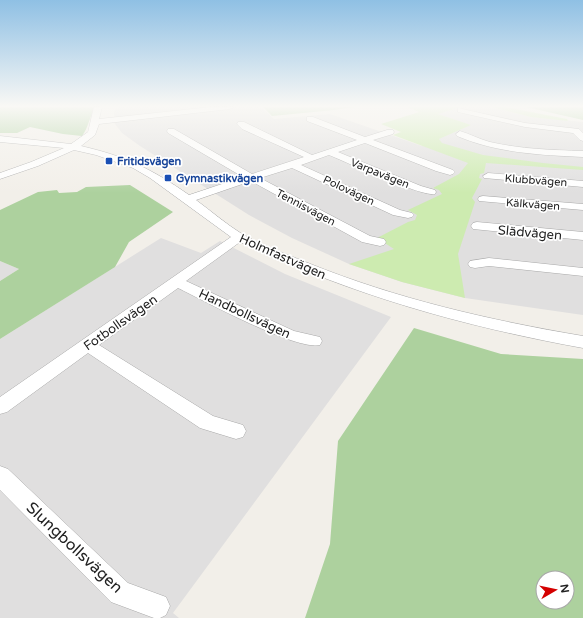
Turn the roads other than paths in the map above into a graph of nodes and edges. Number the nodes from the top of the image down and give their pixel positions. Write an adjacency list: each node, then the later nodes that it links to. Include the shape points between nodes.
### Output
1 (90, 136): 9 (street)
2 (179, 136): 17 (street, Tennisvägen)
3 (262, 136): 12 (street)
4 (353, 136): 8 (street)
5 (377, 136): 8 (street)
6 (463, 136): 11 (street, via 499,146)
7 (0, 139): 9 (street, Holmfastvägen)
8 (363, 140): 10 (street); 14 (street)
9 (73, 147): 15 (street, via 31,167); 20 (street, Holmfastvägen, via 130,163)
10 (329, 152): 12 (street); 19 (street, Varpavägen)
11 (583, 154)
12 (310, 158): 13 (street)
13 (292, 164): 17 (street); 23 (street, Polovägen, via 398,213)
14 (450, 172)
15 (0, 176)
16 (488, 176): 18 (street, Klubbvägen)
17 (252, 178): 20 (street); 27 (street, Tennisvägen, via 366,239)
18 (583, 184)
19 (431, 192)
20 (187, 198): 26 (street, Holmfastvägen)
21 (484, 199): 22 (street, Kälkvägen)
22 (583, 208)
23 (408, 215)
24 (477, 226): 25 (street, Slädvägen)
25 (583, 236)
26 (240, 237): 30 (street, Fotbollsvägen); 32 (street, Holmfastvägen, via 358,288 408,304 480,322)
27 (380, 242)
28 (475, 264): 29 (street, via 490,262)
29 (583, 272)
30 (177, 282): 31 (street, Handbollsvägen, via 289,335); 33 (street, Fotbollsvägen)
31 (314, 341)
32 (583, 342)
33 (88, 345): 34 (street, Fotbollsvägen); 35 (street, via 207,422)
34 (0, 407)
35 (236, 431)
36 (0, 476): 37 (street, Slungbollsvägen, via 120,593)
37 (157, 606)

